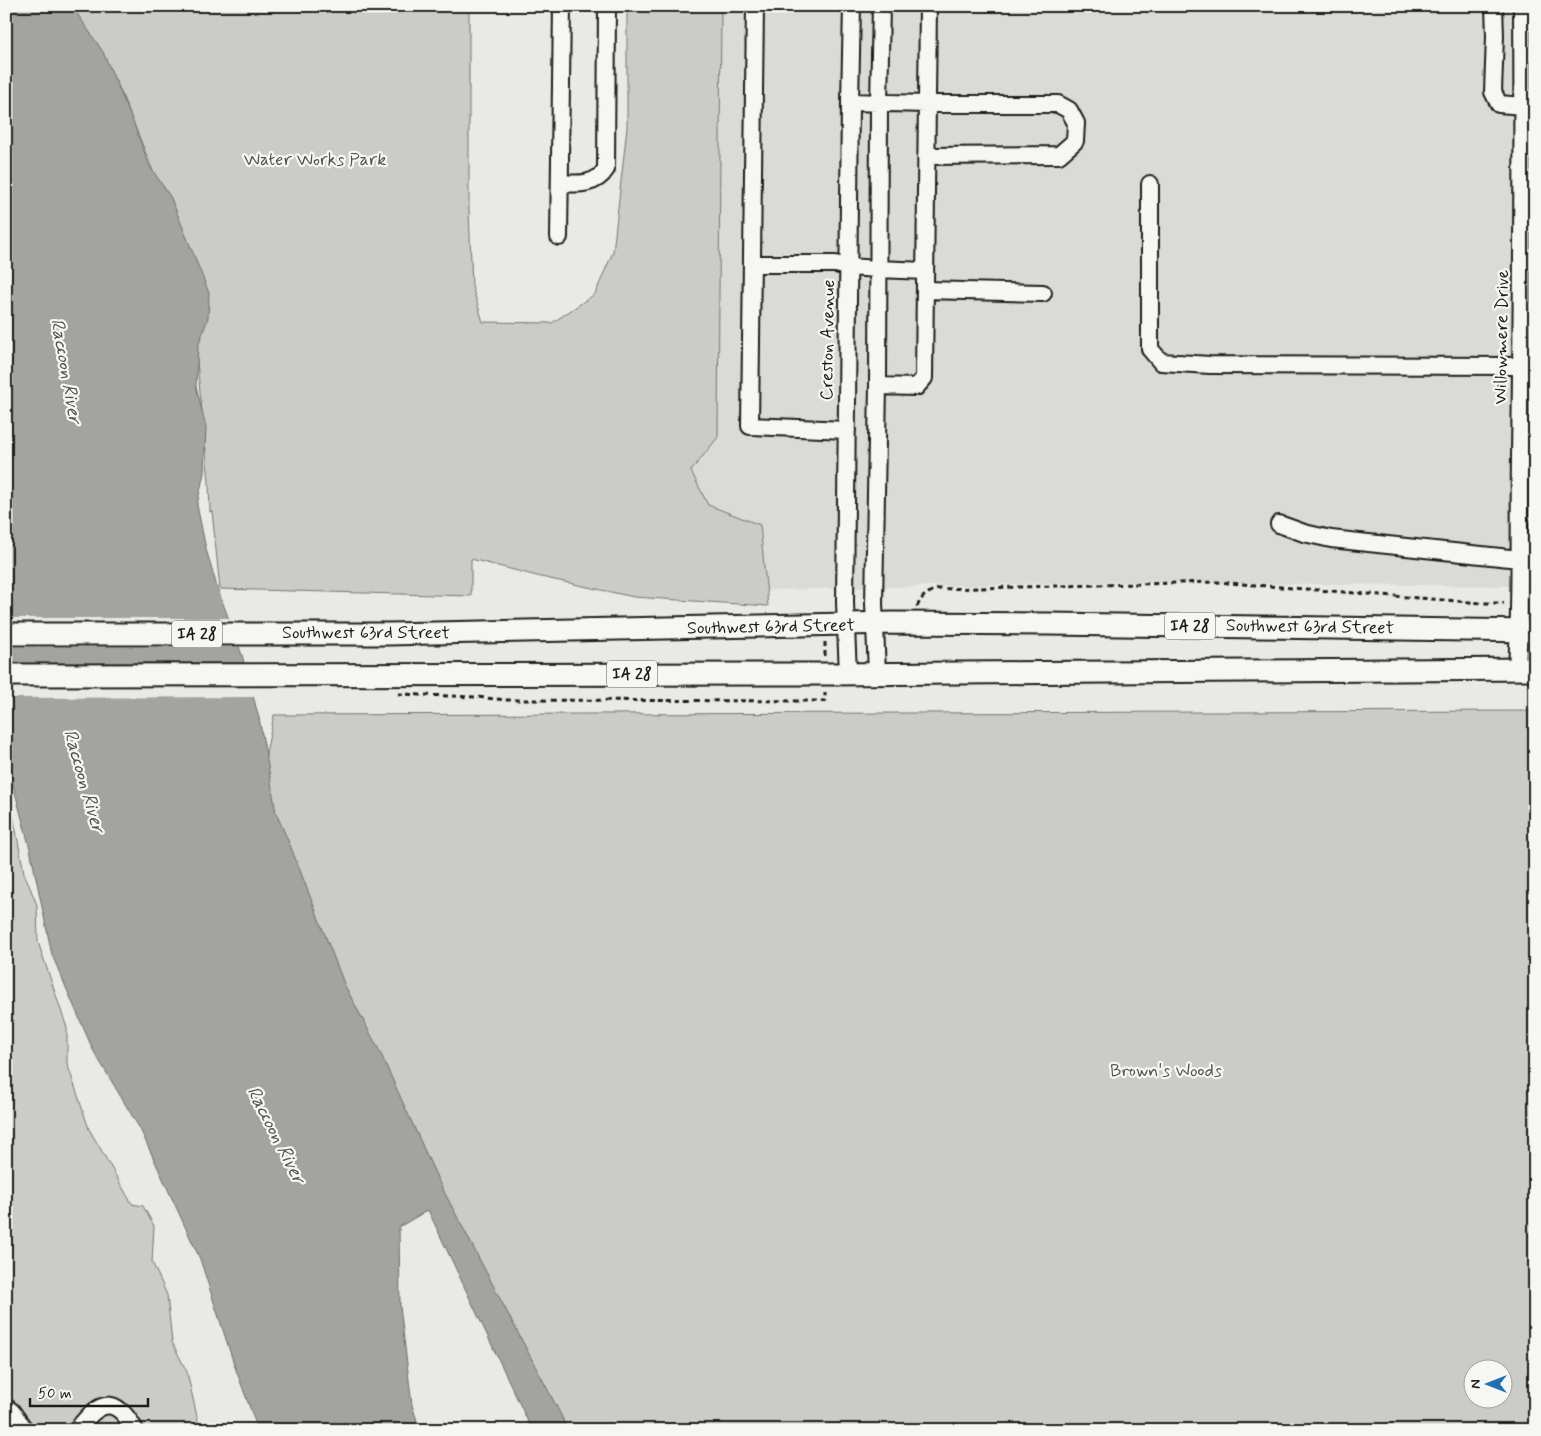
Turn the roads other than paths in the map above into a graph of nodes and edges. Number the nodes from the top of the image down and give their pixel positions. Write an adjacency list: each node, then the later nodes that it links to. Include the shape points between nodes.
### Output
1 (562, 6): 14 (street)
2 (607, 6): 14 (street, via 606,169 602,176 589,183)
3 (755, 6): 17 (street)
4 (852, 6): 9 (street, Creston Avenue)
5 (881, 6): 10 (street)
6 (928, 6): 11 (street)
7 (1494, 6): 12 (street, via 1493,92 1499,104)
8 (1522, 6): 12 (street, Willowmere Drive)
9 (850, 102): 10 (street); 18 (street, Creston Avenue)
10 (879, 103): 11 (street); 19 (street)
11 (927, 104): 13 (street); 13 (street, via 1058,104 1069,110 1076,123 1075,141 1059,155)
12 (1523, 106): 23 (street, Willowmere Drive)
13 (926, 156): 20 (street)
14 (560, 183): 16 (street)
15 (1150, 184): 24 (street, via 1150,349 1161,362)
16 (559, 237)
17 (752, 264): 18 (street, via 835,264); 26 (street, via 750,426)
18 (848, 267): 19 (street); 26 (street, Creston Avenue)
19 (878, 269): 20 (street); 25 (street)
20 (925, 271): 21 (street)
21 (925, 290): 22 (street); 25 (street, via 924,378 916,387)
22 (1043, 293)
23 (1528, 294): 24 (street, Willowmere Drive)
24 (1521, 366): 27 (street, Willowmere Drive)
25 (878, 386): 30 (street)
26 (847, 430): 31 (street, Creston Avenue)
27 (1527, 454): 29 (street, Willowmere Drive)
28 (1279, 524): 29 (street, via 1331,539)
29 (1519, 559): 32 (street, Willowmere Drive, via 1519,603)
30 (875, 624): 31 (main road, Southwest 63rd Street / IA 28); 32 (main road, Southwest 63rd Street / IA 28); 35 (street)
31 (835, 625): 33 (main road, Southwest 63rd Street / IA 28, via 388,634); 36 (street, Creston Avenue)
32 (1527, 631): 34 (street, Willowmere Drive)
33 (6, 634)
34 (1526, 669): 35 (main road, IA 28)
35 (877, 673): 36 (main road, IA 28)
36 (848, 674): 37 (main road, IA 28)
37 (6, 675)
38 (6, 1407): 39 (street)
39 (25, 1430)
40 (77, 1430): 41 (street, via 96,1410 106,1405 116,1407 128,1416)
41 (135, 1430)

